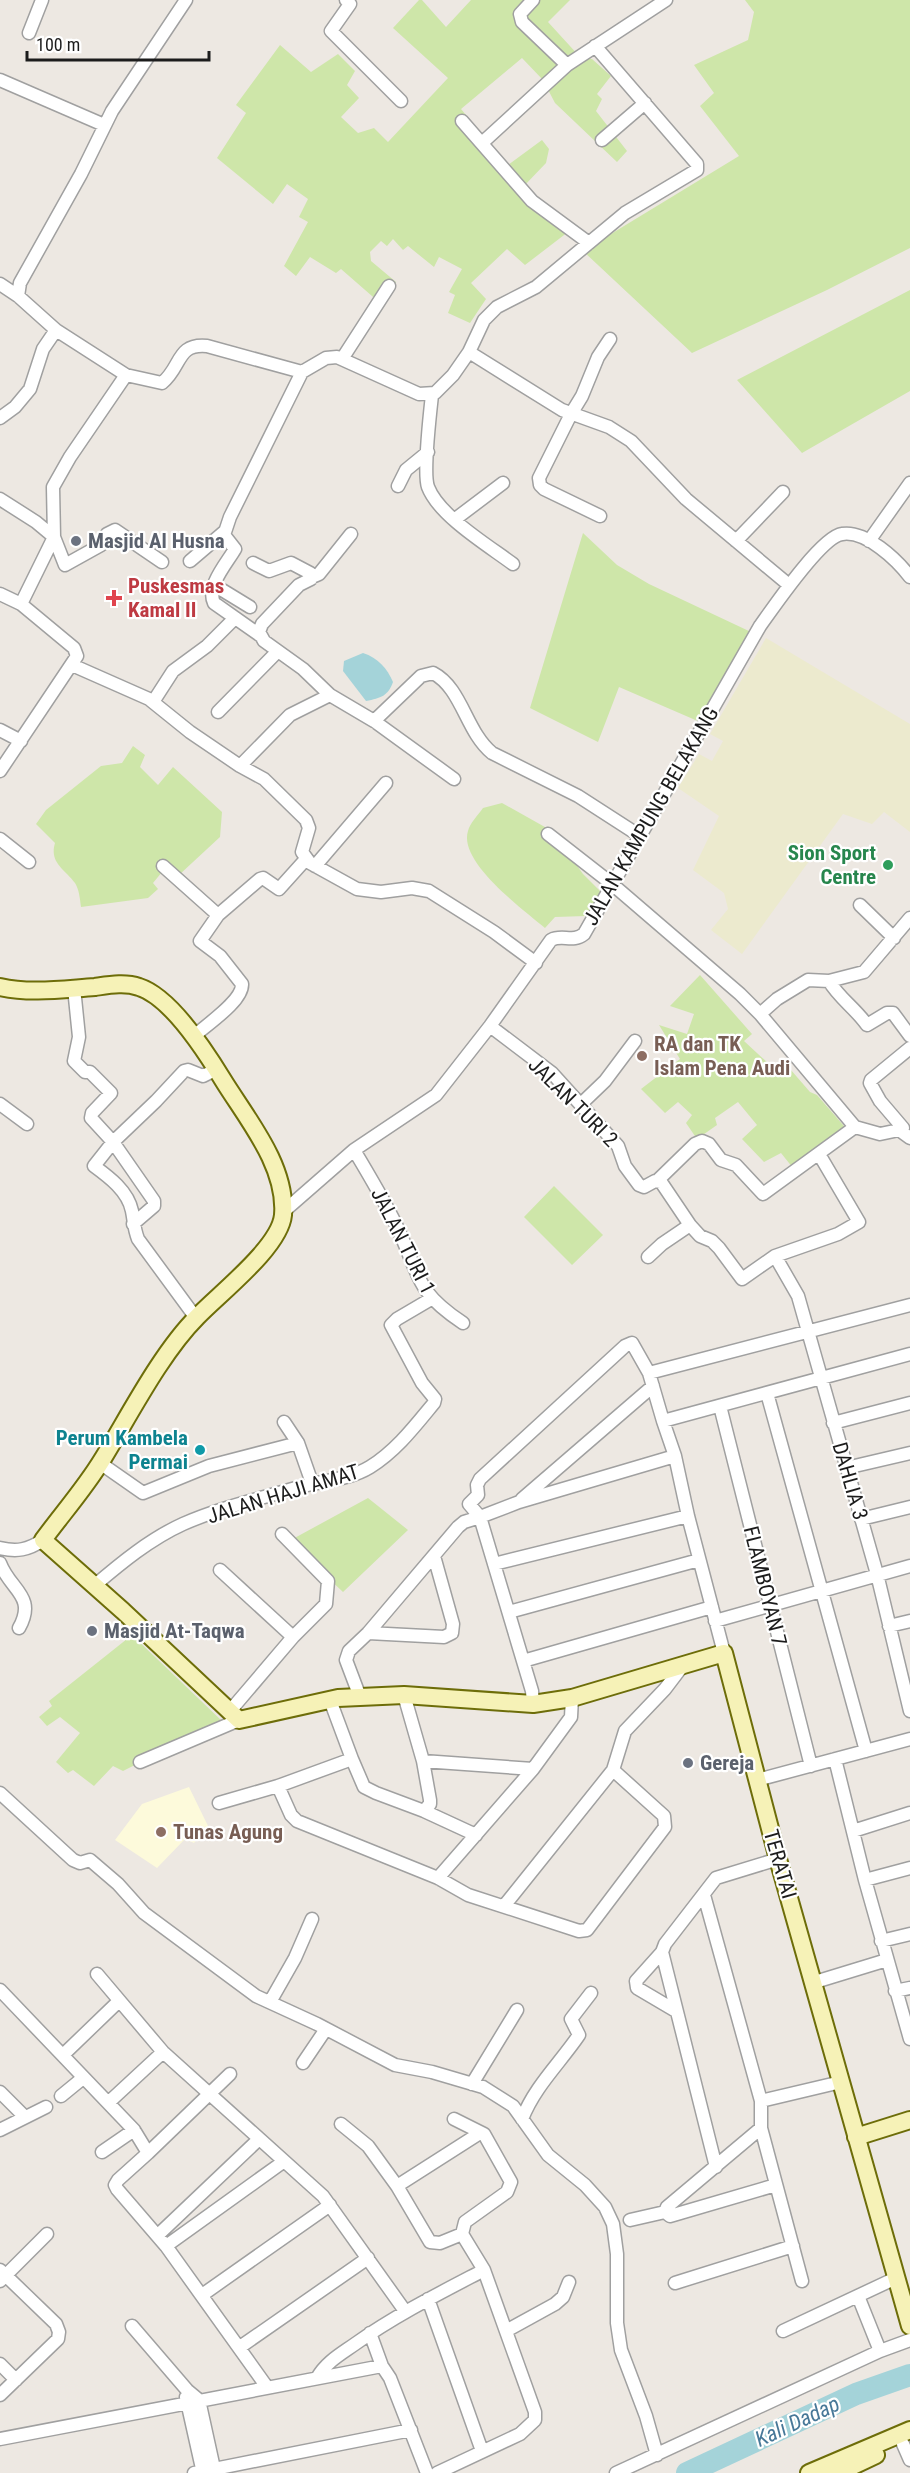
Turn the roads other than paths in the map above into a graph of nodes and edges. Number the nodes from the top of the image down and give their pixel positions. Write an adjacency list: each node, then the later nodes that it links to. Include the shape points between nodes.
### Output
1 (42, 0): 6 (street)
2 (186, 0): 13 (street)
3 (346, 0): 10 (street, via 350,4 331,31)
4 (533, 0): 8 (street, via 520,17)
5 (666, 0): 7 (street)
6 (29, 33)
7 (595, 46): 8 (street); 11 (street)
8 (567, 65): 15 (street)
9 (0, 80): 13 (street)
10 (401, 101)
11 (645, 103): 14 (street); 16 (street, via 697,164 697,170 625,213)
12 (462, 121): 15 (street)
13 (104, 125): 19 (street, via 20,283)
14 (602, 140)
15 (482, 143): 16 (street, via 532,201)
16 (585, 246): 22 (street, via 536,287 497,307 484,320)
17 (0, 284): 19 (street)
18 (389, 286): 23 (street)
19 (18, 296): 20 (street)
20 (56, 330): 25 (street); 28 (street, via 43,349 30,389)
21 (610, 339): 27 (street, via 597,357)
22 (469, 352): 26 (street); 27 (street)
23 (342, 359): 24 (street, via 326,358); 26 (street, via 419,394)
24 (302, 372): 25 (street, via 207,345 194,345 187,347 162,383); 37 (street)
25 (126, 375): 39 (street, via 53,487)
26 (432, 395): 29 (street)
27 (571, 414): 35 (street, via 539,478 540,485); 40 (street, via 609,427 631,441 686,499)
28 (0, 418)
29 (428, 452): 32 (street, via 406,470); 36 (street, via 427,485)
30 (502, 483): 36 (street)
31 (910, 483): 41 (street)
32 (398, 486)
33 (783, 492): 40 (street)
34 (0, 499): 39 (street)
35 (600, 516)
36 (454, 520): 45 (street)
37 (224, 532): 42 (street); 48 (street, via 235,549)
38 (351, 534): 46 (street, via 319,574)
39 (54, 537): 43 (street, via 65,565 101,545 107,534 115,530); 51 (street)
40 (736, 541): 49 (street)
41 (868, 541): 47 (street, JALAN KAMPUNG BELAKANG, via 885,550); 49 (street, JALAN KAMPUNG BELAKANG, via 846,534 835,537)
42 (190, 561)
43 (162, 562)
44 (253, 563): 46 (street, via 269,571 291,563)
45 (513, 564)
46 (312, 577): 54 (street, via 299,585 262,624)
47 (910, 577)
48 (214, 585): 52 (street); 53 (street, via 213,601)
49 (789, 585): 68 (street, JALAN KAMPUNG BELAKANG, via 760,626)
50 (0, 594): 51 (street)
51 (21, 604): 56 (street, via 74,648 77,656)
52 (250, 607)
53 (236, 618): 54 (street); 58 (street, via 173,671)
54 (261, 636): 55 (street)
55 (278, 651): 57 (street); 59 (street)
56 (72, 665): 58 (street); 62 (street)
57 (330, 695): 60 (street); 63 (street, via 290,715)
58 (153, 702): 63 (street)
59 (218, 712)
60 (374, 721): 65 (street); 68 (street, via 421,676 433,673 450,689 483,745 492,753 578,796)
61 (0, 730): 62 (street)
62 (21, 741): 64 (street)
63 (240, 766): 71 (street, via 264,779 302,813 309,828 302,848)
64 (0, 771)
65 (454, 779)
66 (386, 783): 71 (street)
67 (548, 834): 73 (street)
68 (640, 836): 73 (street, JALAN KAMPUNG BELAKANG)
69 (0, 839): 70 (street)
70 (28, 862)
71 (311, 862): 75 (street, via 279,889 260,879); 78 (street, via 365,891 429,891)
72 (163, 866): 75 (street)
73 (612, 884): 78 (street, JALAN KAMPUNG BELAKANG, via 583,935 573,940 552,939); 82 (street)
74 (860, 905): 77 (street)
75 (218, 915): 86 (street, via 200,942 220,956 243,986 232,1004)
76 (910, 918): 77 (street)
77 (894, 938): 79 (street, via 864,972)
78 (536, 963): 84 (street, JALAN KAMPUNG BELAKANG)
79 (829, 981): 82 (street, via 803,981); 83 (street, via 837,995 856,1009 867,1025 890,1012)
80 (0, 987): 81 (street, JALAN KAMPUNG BELAKANG, via 20,991)
81 (74, 988): 86 (street, JALAN KAMPUNG BELAKANG, via 122,984 140,987 170,1009); 95 (street, via 79,1037 74,1061 111,1093 91,1116)
82 (760, 1014): 93 (street)
83 (906, 1021): 85 (street)
84 (490, 1026): 91 (street, JALAN TURI 2, via 552,1074); 96 (street, JALAN KAMPUNG BELAKANG, via 436,1095)
85 (910, 1036)
86 (193, 1037): 89 (street, JALAN KAMPUNG BELAKANG)
87 (635, 1041): 91 (street, via 605,1081)
88 (910, 1048): 94 (street, via 870,1083 880,1101)
89 (217, 1069): 95 (street, via 203,1076 184,1071); 99 (street, JALAN KAMPUNG BELAKANG, via 271,1162)
90 (0, 1104): 92 (street)
91 (581, 1104): 98 (street, JALAN TURI 2, via 621,1150 625,1166 639,1185 644,1187)
92 (27, 1124)
93 (855, 1127): 94 (street, via 880,1134); 97 (street)
94 (906, 1129)
95 (113, 1142): 100 (street, via 94,1166 126,1197); 100 (street, via 154,1201 154,1206)
96 (354, 1150): 99 (street, JALAN KAMPUNG BELAKANG); 104 (street, JALAN TURI 1, via 379,1191 419,1281)
97 (819, 1154): 98 (street, via 762,1194 736,1165 721,1160 710,1144 702,1141); 102 (street, via 860,1222)
98 (658, 1180): 101 (street)
99 (283, 1212): 106 (street, JALAN KAMPUNG BELAKANG, via 278,1234)
100 (133, 1224): 106 (street, via 138,1239)
101 (690, 1225): 102 (street, via 719,1248 742,1279); 103 (street)
102 (775, 1256): 108 (street, DAHLIA 3, via 798,1296)
103 (648, 1257)
104 (431, 1299): 107 (street, JALAN TURI 1); 124 (street, JALAN HAJI AMAT, via 392,1325 434,1403 397,1446 370,1467 336,1481)
105 (910, 1305): 108 (street)
106 (196, 1318): 122 (street, JALAN KAMPUNG BELAKANG, via 154,1376)
107 (462, 1323)
108 (807, 1332): 110 (street); 111 (street, DAHLIA 3)
109 (910, 1354): 111 (street)
110 (649, 1373): 112 (street, TERATAI); 128 (street, TERATAI, via 635,1346 632,1343 624,1347 480,1479 478,1495 469,1504)
111 (820, 1379): 113 (street); 118 (street, DAHLIA 3)
112 (653, 1386): 116 (street, TERATAI); 125 (street)
113 (767, 1393): 115 (street); 141 (street)
114 (910, 1403): 118 (street)
115 (720, 1406): 116 (street); 142 (street, FLAMBOYAN 7)
116 (663, 1421): 121 (street, TERATAI)
117 (284, 1422): 119 (street)
118 (833, 1423): 123 (street, DAHLIA 3)
119 (298, 1443): 122 (street, via 209,1467 142,1493); 124 (street)
120 (910, 1453): 123 (street)
121 (675, 1456): 125 (street); 127 (street, TERATAI)
122 (100, 1463): 131 (street, JALAN KAMPUNG BELAKANG)
123 (846, 1468): 129 (street, DAHLIA 3)
124 (311, 1481): 140 (street, JALAN HAJI AMAT, via 183,1525 128,1558)
125 (519, 1502): 128 (street)
126 (910, 1507): 129 (street)
127 (688, 1516): 134 (street, TERATAI); 136 (street)
128 (480, 1517): 133 (street, via 464,1522); 136 (street)
129 (861, 1519): 139 (street, DAHLIA 3)
130 (282, 1534): 150 (street, via 328,1581 326,1604)
131 (43, 1540): 132 (street, via 23,1550); 140 (street)
132 (0, 1548)
133 (434, 1556): 149 (street); 149 (street, via 453,1624 452,1633 444,1637)
134 (699, 1560): 143 (street, TERATAI); 144 (street)
135 (0, 1563): 148 (street, via 25,1601 26,1613)
136 (494, 1564): 144 (street)
137 (910, 1566): 139 (street)
138 (220, 1570): 150 (street)
139 (877, 1574): 141 (street); 147 (street, DAHLIA 3)
140 (94, 1586): 161 (street)
141 (822, 1590): 142 (street); 163 (street)
142 (770, 1605): 145 (street); 168 (street, FLAMBOYAN 7)
143 (712, 1607): 145 (street, TERATAI); 152 (street)
144 (509, 1612): 152 (street)
145 (716, 1621): 151 (street, TERATAI)
146 (910, 1621): 147 (street)
147 (890, 1626): 154 (street, DAHLIA 3)
148 (19, 1628)
149 (369, 1633): 156 (street, via 346,1656)
150 (293, 1637): 161 (street)
151 (724, 1653): 153 (street); 171 (street, TERATAI)
152 (523, 1661): 159 (street)
153 (684, 1664): 157 (street); 170 (street, via 625,1731)
154 (906, 1678): 160 (street, DAHLIA 3)
155 (404, 1695): 156 (street); 159 (street); 166 (street)
156 (360, 1697): 158 (street)
157 (572, 1698): 159 (street); 169 (street, via 571,1717)
158 (330, 1700): 161 (street); 164 (street)
159 (533, 1704)
160 (910, 1711)
161 (235, 1716): 167 (street)
162 (910, 1739): 163 (street)
163 (866, 1751): 165 (street)
164 (352, 1759): 172 (street); 175 (street, via 364,1786)
165 (835, 1759): 168 (street); 177 (street)
166 (423, 1761): 169 (street); 175 (street, via 430,1800)
167 (140, 1762)
168 (811, 1766): 171 (street)
169 (533, 1769): 178 (street)
170 (613, 1770): 184 (street); 184 (street, via 666,1821 587,1930 579,1931)
171 (757, 1780): 179 (street, TERATAI)
172 (278, 1786): 174 (street); 181 (street, via 297,1821)
173 (0, 1792): 197 (street, via 73,1860 90,1860 144,1913 256,1996)
174 (219, 1803)
175 (424, 1811): 178 (street)
176 (910, 1813): 177 (street)
177 (853, 1831): 182 (street)
178 (476, 1834): 181 (street)
179 (778, 1859): 183 (street, via 722,1876); 191 (street, TERATAI)
180 (910, 1868): 182 (street)
181 (438, 1878): 184 (street, via 468,1895)
182 (865, 1880): 187 (street)
183 (704, 1895): 188 (street, via 664,1944); 213 (street)
184 (504, 1906)
185 (312, 1919): 197 (street)
186 (910, 1934): 187 (street)
187 (881, 1941): 189 (street)
188 (662, 1952): 199 (street); 199 (street, via 635,1985)
189 (886, 1960): 191 (street); 194 (street)
190 (97, 1974): 196 (street)
191 (814, 1982): 207 (street, TERATAI)
192 (910, 1988): 194 (street)
193 (0, 1990): 203 (street)
194 (895, 1991): 201 (street)
195 (591, 1993): 217 (street, via 571,2019 579,2035 547,2075)
196 (119, 2001): 202 (street); 203 (street)
197 (270, 2002): 200 (street)
198 (518, 2010): 208 (street)
199 (676, 2011): 229 (street)
200 (326, 2029): 204 (street); 208 (street, via 395,2065)
201 (910, 2039)
202 (163, 2052): 210 (street); 212 (street)
203 (64, 2054): 206 (street)
204 (303, 2063)
205 (230, 2074): 210 (street)
206 (83, 2078): 211 (street); 212 (street)
207 (842, 2082): 213 (street); 224 (street, TERATAI)
208 (472, 2084): 217 (street, via 513,2106)
209 (0, 2092): 215 (street)
210 (209, 2094): 225 (street); 227 (street)
211 (61, 2096)
212 (109, 2102): 222 (street)
213 (761, 2102): 220 (street)
214 (46, 2107): 215 (street)
215 (25, 2117): 221 (street)
216 (454, 2119): 223 (street)
217 (522, 2119): 270 (street, via 548,2155 605,2207 613,2224 621,2350)
218 (910, 2120): 224 (street)
219 (341, 2124): 231 (street, via 368,2146)
220 (761, 2128): 229 (street); 230 (street)
221 (0, 2130)
222 (134, 2130): 226 (street); 227 (street)
223 (480, 2133): 231 (street); 236 (street, via 511,2182 507,2192 465,2222)
224 (856, 2138): 243 (street, TERATAI)
225 (258, 2140): 228 (street); 237 (street)
226 (102, 2152)
227 (148, 2153): 237 (street, via 115,2185)
228 (283, 2162): 232 (street); 238 (street)
229 (716, 2167): 233 (street)
230 (776, 2185): 233 (street, via 670,2216); 239 (street)
231 (397, 2186): 236 (street, via 430,2242 440,2243)
232 (330, 2205): 240 (street); 247 (street)
233 (665, 2212): 234 (street)
234 (630, 2220)
235 (47, 2234): 242 (street)
236 (462, 2234): 241 (street)
237 (158, 2235): 238 (street)
238 (166, 2246): 247 (street)
239 (793, 2246): 245 (street); 246 (street)
240 (368, 2258): 250 (street); 257 (street)
241 (484, 2270): 249 (street); 253 (street)
242 (2, 2275): 262 (street, via 56,2324 59,2332 58,2339)
243 (896, 2278): 248 (street); 252 (street, TERATAI)
244 (569, 2282): 253 (street, via 555,2304)
245 (802, 2282)
246 (675, 2283)
247 (202, 2295): 257 (street)
248 (858, 2296): 254 (street); 258 (street)
249 (428, 2299): 250 (street); 269 (street)
250 (405, 2311): 255 (street)
251 (132, 2325): 265 (street)
252 (910, 2326)
253 (506, 2331): 269 (street, via 535,2420 519,2434)
254 (783, 2331)
255 (370, 2333): 260 (street); 261 (street, via 331,2361)
256 (910, 2340): 258 (street)
257 (240, 2347): 263 (street)
258 (880, 2351): 270 (street)
259 (0, 2364): 262 (street)
260 (382, 2366): 261 (street); 266 (street)
261 (317, 2378): 263 (street)
262 (16, 2380): 264 (street)
263 (267, 2387): 265 (street)
264 (0, 2395)
265 (191, 2398): 268 (street); 272 (street)
266 (411, 2430): 272 (street); 273 (street)
267 (908, 2438): 271 (street); 276 (street); 277 (street)
268 (0, 2439)
269 (482, 2451): 274 (street)
270 (657, 2455): 275 (street)
271 (910, 2460)
272 (206, 2472)
273 (428, 2473)
274 (437, 2473)
275 (616, 2473)
276 (809, 2473)
277 (838, 2473)

